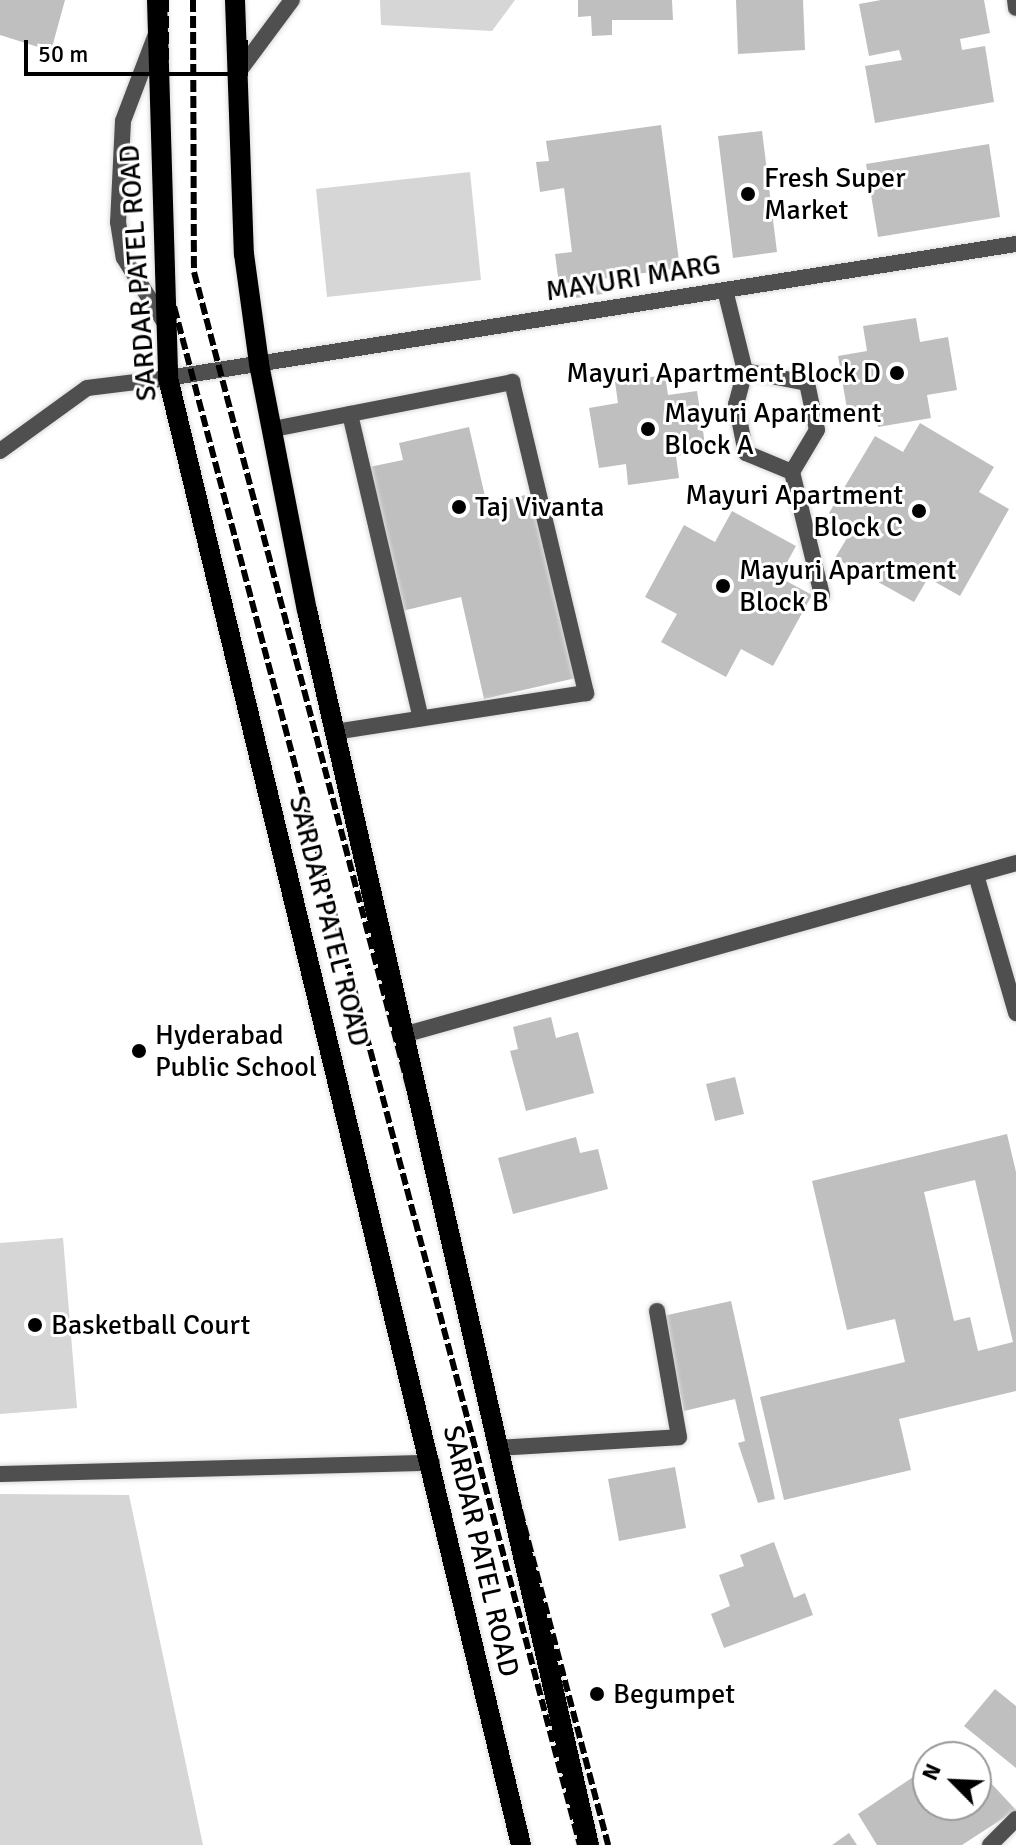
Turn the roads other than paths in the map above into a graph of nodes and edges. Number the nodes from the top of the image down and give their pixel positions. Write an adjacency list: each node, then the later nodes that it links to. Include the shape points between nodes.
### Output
1 (157, 0): 6 (main road, SARDAR PATEL ROAD)
2 (235, 0): 7 (main road, SARDAR PATEL ROAD)
3 (292, 0): 7 (street)
4 (1015, 0): 5 (street)
5 (1016, 8)
6 (156, 33): 10 (main road, SARDAR PATEL ROAD); 10 (street, via 123,121 118,222 124,258)
7 (237, 74): 11 (main road, SARDAR PATEL ROAD, via 244,254)
8 (1016, 244): 9 (street, MAYURI MARG)
9 (725, 290): 11 (street, MAYURI MARG); 12 (street)
10 (166, 325): 13 (main road, SARDAR PATEL ROAD)
11 (259, 364): 13 (street, MAYURI MARG); 15 (main road, SARDAR PATEL ROAD)
12 (745, 371): 17 (street, via 736,404 746,453); 17 (street, via 807,383 817,430)
13 (168, 378): 16 (street, MAYURI MARG, via 87,388); 27 (main road, SARDAR PATEL ROAD)
14 (350, 414): 15 (street); 19 (street); 19 (street, via 512,382 586,693)
15 (273, 429): 20 (main road, SARDAR PATEL ROAD)
16 (0, 451)
17 (792, 472): 18 (street)
18 (822, 595)
19 (421, 718): 20 (street)
20 (335, 732): 24 (main road, SARDAR PATEL ROAD)
21 (1016, 863): 22 (street)
22 (976, 875): 23 (street); 24 (street)
23 (1016, 1013)
24 (403, 1035): 26 (main road, SARDAR PATEL ROAD)
25 (657, 1311): 26 (street, via 679,1437)
26 (496, 1448): 31 (main road, SARDAR PATEL ROAD)
27 (432, 1463): 28 (street); 30 (main road, SARDAR PATEL ROAD)
28 (0, 1474)
29 (1016, 1819): 32 (street)
30 (521, 1845)
31 (589, 1845)
32 (990, 1845)

